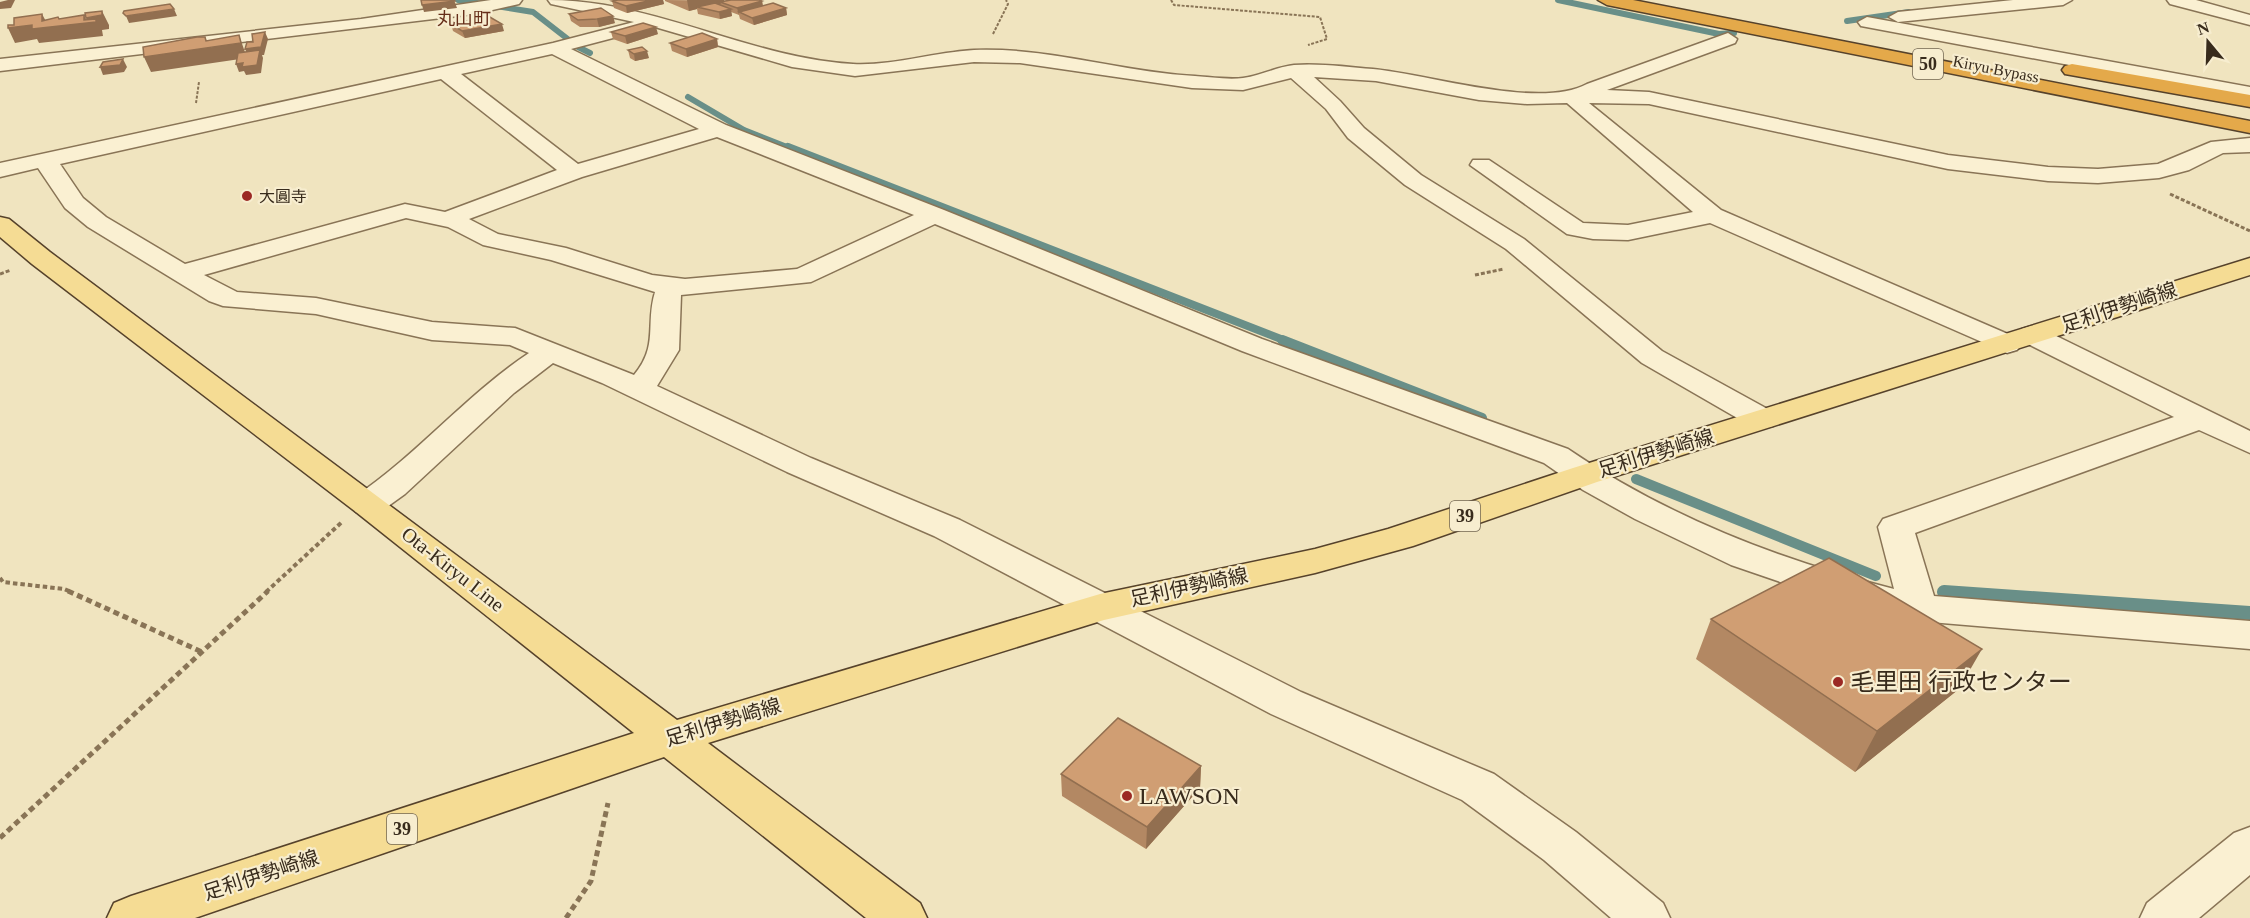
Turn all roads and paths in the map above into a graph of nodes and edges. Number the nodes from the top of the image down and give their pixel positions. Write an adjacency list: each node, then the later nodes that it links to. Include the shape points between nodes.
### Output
1 (511, 0): 21 (street, via 475,9)
2 (557, 0): 14 (street)
3 (1006, 0): 20 (path, via 1008,4)
4 (1171, 0): 17 (path, via 1174,5 1320,17 1327,39)
5 (1607, 0): 30 (highway, 50)
6 (1636, 0): 18 (highway, Kiryu Bypass / 50)
7 (1676, 0): 18 (highway, Kiryu Bypass / 50)
8 (1887, 0): 12 (street)
9 (2064, 0): 12 (street)
10 (2176, 0): 13 (street)
11 (692, 13): 14 (street)
12 (1922, 14): 24 (street, via 1867,21)
13 (2250, 20)
14 (657, 22): 19 (street); 20 (street, via 826,67 855,70)
15 (1855, 28): 24 (highway, 50)
16 (1728, 39): 26 (street)
17 (1303, 46)
18 (1893, 46): 28 (highway, Kiryu Bypass / 50); 29 (highway, Kiryu Bypass / 50)
19 (559, 47): 23 (street); 31 (street)
20 (984, 56): 22 (street, via 1020,57 1192,82 1243,84)
21 (0, 65)
22 (1295, 71): 26 (street, via 1376,75 1479,93); 50 (street, via 1333,105 1356,133 1413,180 1515,244 1652,357)
23 (445, 72): 33 (street); 36 (street)
24 (2125, 74): 25 (street); 27 (highway, 50)
25 (2250, 93)
26 (1576, 98): 37 (street, via 1616,96 1669,101 1988,168); 39 (street, via 1577,103)
27 (2250, 101)
28 (2250, 110)
29 (2250, 119)
30 (2250, 127)
31 (718, 130): 36 (street); 38 (street)
32 (2250, 144): 37 (street, via 2219,147 2181,165)
33 (42, 160): 35 (street); 44 (street, via 51,167 74,203 97,222)
34 (1481, 165): 39 (street, via 1576,229 1629,233)
35 (0, 170)
36 (574, 172): 40 (street, via 469,210)
37 (2128, 175): 42 (path)
38 (934, 215): 45 (street, via 802,276); 52 (street, via 1252,345 1556,456)
39 (1712, 215): 46 (street)
40 (454, 220): 44 (street, via 438,221 418,211 405,211); 45 (street, via 492,240 557,253 649,283)
41 (0, 224): 53 (main road, Ota-Kiryu Line)
42 (2250, 231)
43 (2250, 266): 46 (main road, 足利伊勢崎線 / 39)
44 (181, 273): 47 (street, via 232,300 316,306 432,331 516,337)
45 (671, 286): 48 (street, via 667,294 664,351)
46 (2020, 339): 49 (street); 50 (main road, 足利伊勢崎線 / 39)
47 (551, 351): 48 (street); 53 (street, via 528,365 388,492)
48 (638, 389): 55 (street, via 799,465 947,528)
49 (2199, 418): 51 (street); 56 (street, via 1896,526)
50 (1762, 419): 52 (main road, 足利伊勢崎線 / 39)
51 (2250, 443)
52 (1585, 475): 55 (main road, 足利伊勢崎線 / 39, via 1400,538 1315,561); 56 (street, via 1647,511 1744,556 1827,585)
53 (368, 504): 58 (path, via 331,530); 59 (main road, Ota-Kiryu Line)
54 (0, 578): 58 (path, via 3,582 64,589)
55 (1100, 607): 59 (main road, 足利伊勢崎線 / 39); 66 (street, via 1286,703 1478,787 1560,846)
56 (1918, 608): 57 (street)
57 (2250, 635)
58 (202, 652): 61 (path)
59 (672, 738): 63 (main road, 足利伊勢崎線 / 39); 65 (main road, Ota-Kiryu Line)
60 (608, 803): 64 (path, via 591,881)
61 (0, 838)
62 (2250, 847): 67 (street)
63 (131, 918)
64 (566, 918)
65 (903, 918)
66 (1646, 918)
67 (2164, 918)

